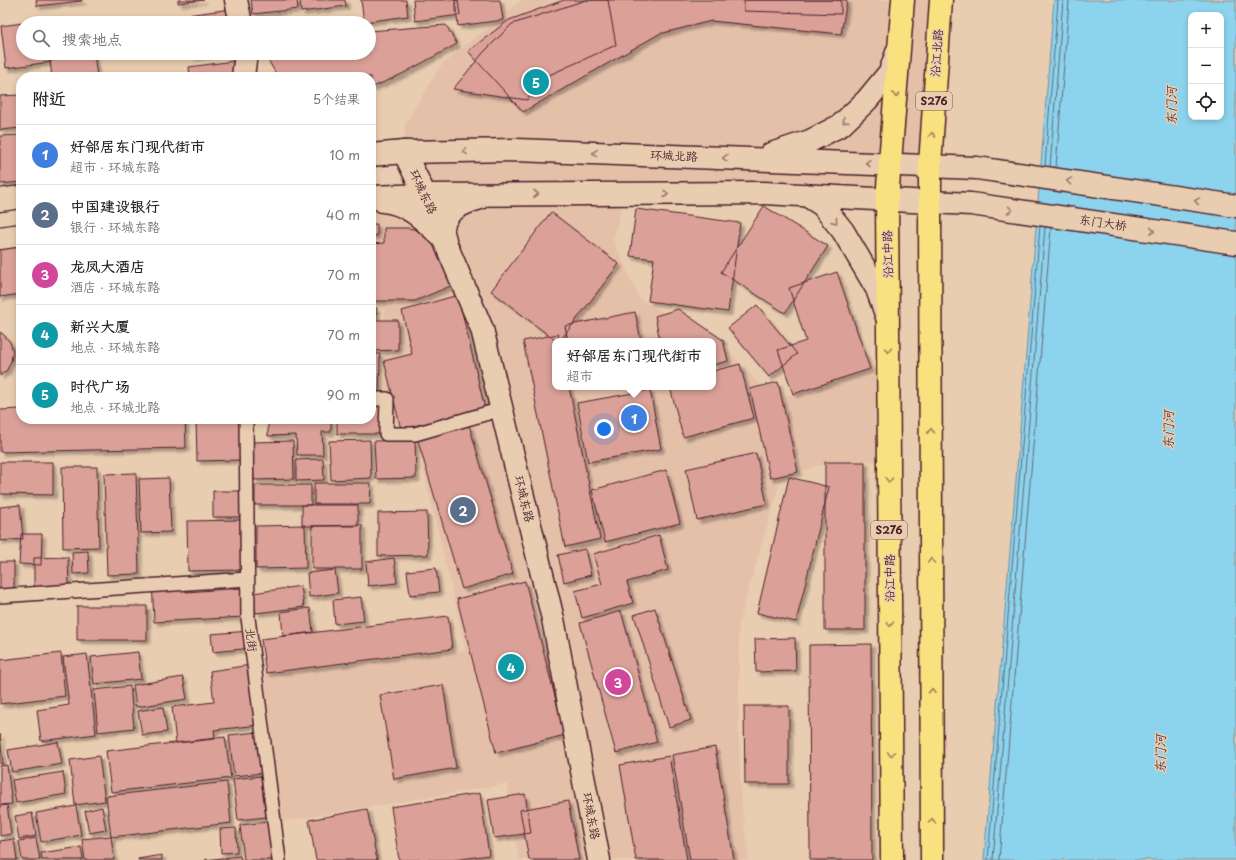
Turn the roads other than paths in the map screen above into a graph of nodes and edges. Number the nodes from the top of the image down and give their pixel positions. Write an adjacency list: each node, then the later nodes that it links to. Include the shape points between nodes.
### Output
1 (236, 0): 4 (street)
2 (903, 0): 5 (main road, S276)
3 (941, 0): 12 (main road, 沿江北路 / S276, one-way to 3)
4 (239, 16)
5 (900, 46): 10 (street, one-way to 10, via 890,72 867,100 840,125 810,141 781,152); 11 (main road, S276, one-way to 11)
6 (245, 60): 7 (street)
7 (244, 72)
8 (404, 152): 9 (street, 环城北路); 10 (street, 环城北路, one-way to 8, via 516,150); 13 (street, 环城东路)
9 (376, 155)
10 (751, 159): 11 (street, 环城北路, one-way to 10)
11 (891, 163): 12 (street, 环城北路); 20 (main road, S276)
12 (930, 165): 21 (main road, 沿江北路 / S276); 22 (street, 环城北路, one-way to 12, via 977,168)
13 (425, 194): 14 (street); 17 (street); 25 (street, 环城东路)
14 (503, 194): 15 (street, one-way to 15); 25 (street, via 471,201 451,211 443,228)
15 (806, 195): 20 (street); 27 (street, one-way to 27, via 822,205 843,231 877,289)
16 (16, 198): 19 (street)
17 (376, 198)
18 (376, 199): 25 (street, via 390,201 411,210)
19 (0, 200)
20 (887, 200): 21 (street); 27 (main road, 沿江中路 / S276)
21 (930, 202): 26 (street, 东门大桥, one-way to 26, via 971,204); 36 (main road, S276, one-way to 21)
22 (1236, 206)
23 (16, 236): 24 (street)
24 (0, 238)
25 (445, 240): 29 (street, 环城东路, via 482,329)
26 (1236, 243)
27 (888, 319): 35 (main road, 沿江中路 / S276, one-way to 35)
28 (376, 399): 29 (lane, via 386,399 386,434 415,434)
29 (502, 409): 34 (street, 环城东路, via 553,619)
30 (246, 424): 31 (lane, 北街)
31 (248, 578): 32 (lane); 33 (lane, 北街, via 248,618)
32 (0, 596)
33 (279, 860)
34 (599, 860)
35 (892, 860)
36 (932, 860)

